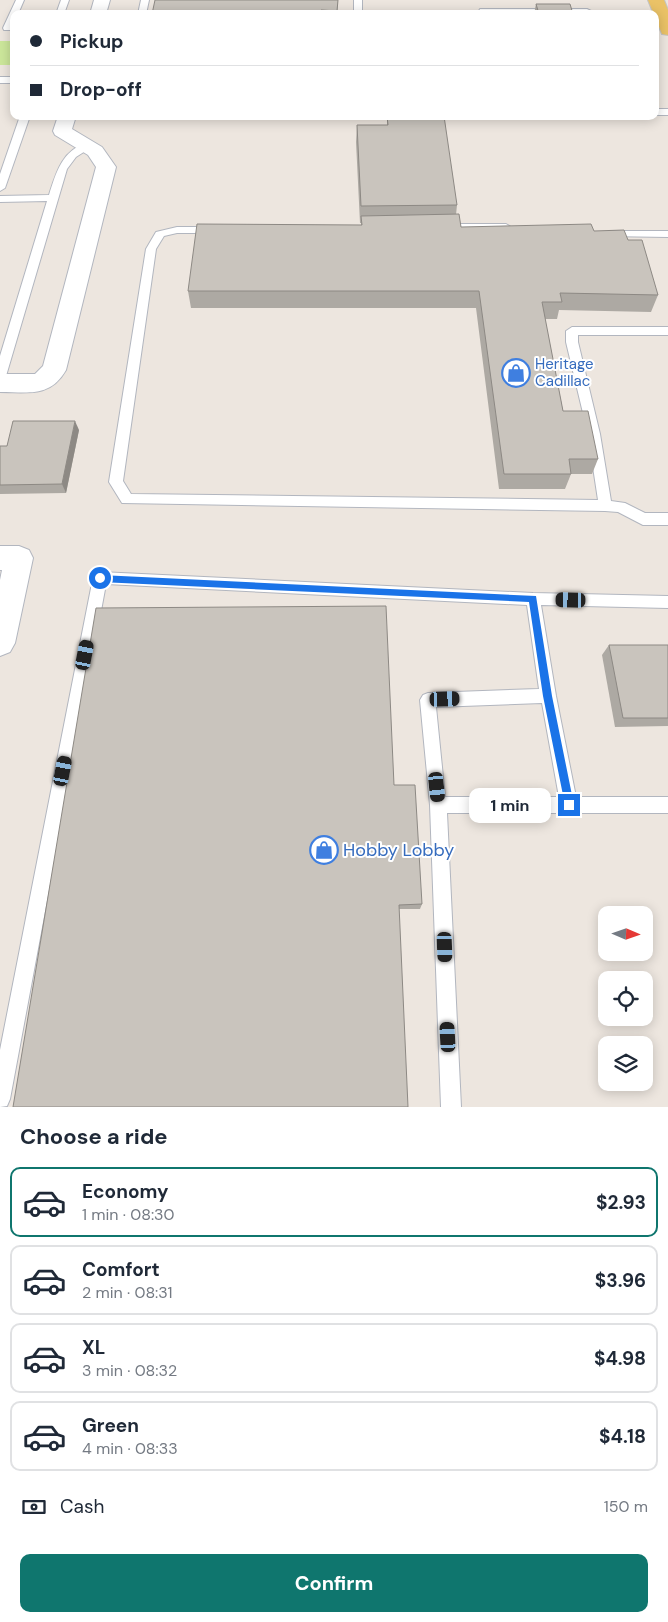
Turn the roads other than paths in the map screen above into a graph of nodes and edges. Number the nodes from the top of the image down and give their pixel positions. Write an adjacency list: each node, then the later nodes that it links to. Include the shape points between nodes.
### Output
1 (656, 0): 2 (main road)
2 (668, 30)
3 (25, 120): 6 (lane)
4 (66, 120): 5 (street, via 62,131)
5 (87, 146): 7 (lane, via 66,160); 16 (street, via 95,150 106,167 54,370 41,383)
6 (0, 188)
7 (53, 198): 8 (lane); 15 (lane)
8 (0, 199)
9 (516, 226): 10 (lane)
10 (426, 228)
11 (227, 230): 17 (lane, via 177,230 160,234 151,249 116,482 127,499)
12 (595, 234): 13 (lane)
13 (668, 234)
14 (668, 331): 17 (lane, via 572,332 594,434)
15 (0, 376)
16 (0, 383)
17 (605, 506): 18 (lane, via 620,507 643,519)
18 (668, 519)
19 (10, 558): 22 (street)
20 (533, 599): 21 (lane); 23 (lane); 27 (lane, via 100,578)
21 (668, 602)
22 (0, 643)
23 (548, 696): 24 (lane, via 428,700); 25 (lane)
24 (438, 805): 25 (lane); 28 (lane)
25 (569, 805): 26 (lane)
26 (668, 805)
27 (0, 1099)
28 (451, 1107)

